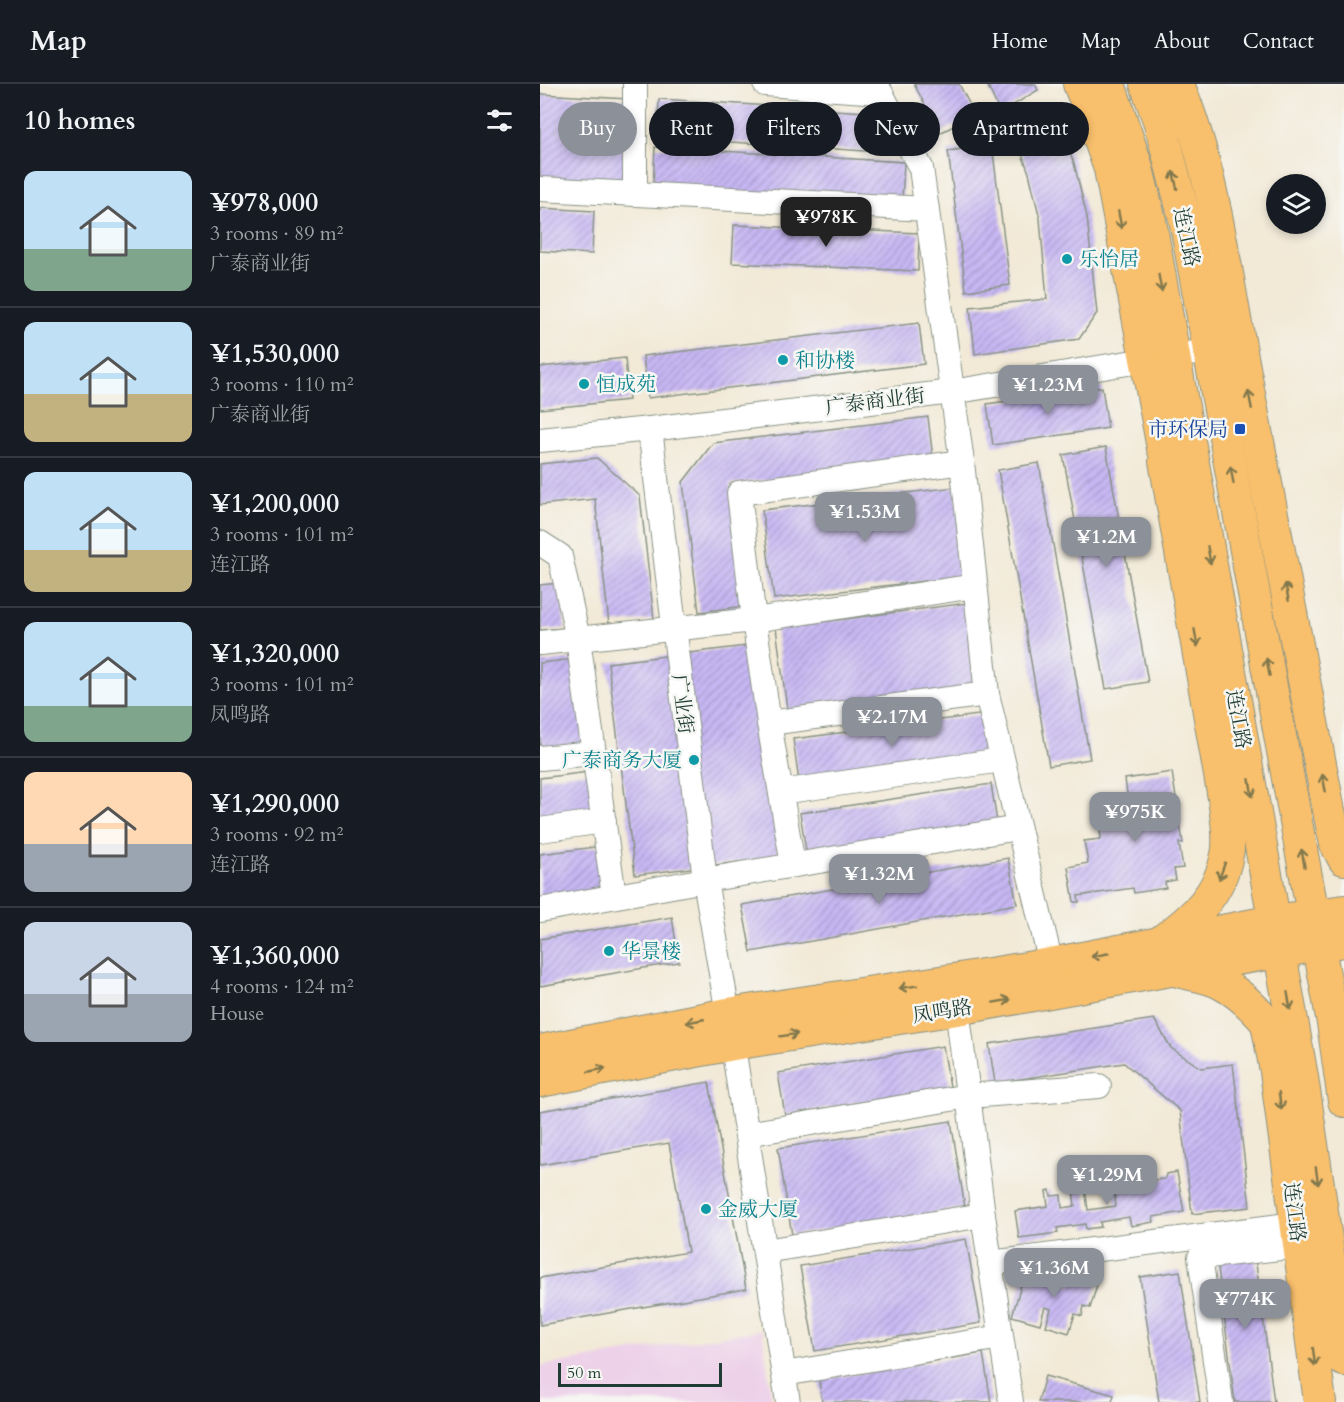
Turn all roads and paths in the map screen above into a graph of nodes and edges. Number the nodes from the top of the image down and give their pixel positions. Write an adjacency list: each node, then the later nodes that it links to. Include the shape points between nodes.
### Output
1 (635, 84): 9 (street)
2 (765, 84): 7 (street)
3 (1079, 84): 12 (main road, 连江路, one-way to 12, via 1110,169)
4 (1109, 84): 12 (main road, 连江路, one-way to 12, via 1150,221)
5 (1146, 84): 11 (main road, 连江路, one-way to 5, via 1185,219)
6 (1178, 84): 35 (main road, 连江路, one-way to 6, via 1332,826 1219,228 1202,156)
7 (878, 88): 10 (street, via 921,168)
8 (540, 189): 9 (street)
9 (635, 194): 10 (street)
10 (927, 209): 13 (street)
11 (1209, 351): 12 (street, 广泰商业街); 31 (main road, 连江路, one-way to 11)
12 (1160, 359): 13 (street, 广泰商业街); 14 (main road, 连江路); 17 (main road, 连江路)
13 (952, 392): 15 (street, 广泰商业街); 18 (street)
14 (1180, 394): 17 (main road); 42 (main road, 连江路, one-way to 42)
15 (650, 429): 16 (street, 广泰商业街); 22 (street, 广业街)
16 (540, 440)
17 (1165, 461): 43 (main road, 连江路, one-way to 43, via 1228,829 1221,874 1210,896 1182,927)
18 (962, 462): 20 (street); 21 (street, via 739,494)
19 (540, 543): 23 (street, via 560,556)
20 (975, 586): 21 (street); 25 (street)
21 (754, 620): 22 (street); 26 (street)
22 (674, 629): 23 (street); 37 (street, 广业街)
23 (578, 639): 24 (street); 27 (street)
24 (540, 643)
25 (987, 694): 26 (street); 29 (street)
26 (769, 723): 30 (street)
27 (594, 753): 28 (street); 32 (street)
28 (540, 758)
29 (1002, 760): 30 (street); 33 (street)
30 (781, 792): 36 (street)
31 (1293, 802): 35 (main road); 41 (main road, 连江路, one-way to 31)
32 (604, 821): 34 (street); 38 (street)
33 (1018, 828): 36 (street); 44 (street)
34 (540, 830)
35 (1344, 861)
36 (793, 865): 37 (street)
37 (705, 880): 38 (street); 47 (street, 广业街)
38 (614, 896): 39 (street)
39 (540, 910)
40 (1344, 911): 41 (main road, 凤鸣路)
41 (1325, 934): 42 (main road, 凤鸣路); 53 (main road, 连江路)
42 (1277, 936): 43 (main road, 凤鸣路); 49 (main road, 连江路, one-way to 49)
43 (1164, 957): 44 (main road, 凤鸣路, one-way to 44); 45 (main road, 凤鸣路, one-way to 43); 46 (main road, via 1222,984)
44 (1051, 964): 45 (main road, 凤鸣路)
45 (955, 995): 47 (main road, 凤鸣路); 52 (street)
46 (1267, 1023): 49 (main road); 56 (main road, 连江路, one-way to 56)
47 (730, 1029): 48 (main road, 凤鸣路, one-way to 48); 50 (main road, 凤鸣路, one-way to 47); 54 (street, 广业街)
48 (540, 1051)
49 (1302, 1077): 60 (main road, 连江路, one-way to 60)
50 (540, 1081)
51 (1099, 1086): 52 (street)
52 (968, 1096): 54 (street); 55 (street)
53 (1344, 1101)
54 (747, 1134): 57 (street, 广业街)
55 (982, 1215): 57 (street); 58 (street)
56 (1298, 1235): 58 (street); 64 (street, via 1200,1257); 65 (main road, 连江路, one-way to 65)
57 (765, 1251): 61 (street, 广业街)
58 (990, 1263): 59 (street)
59 (1001, 1337): 61 (street); 63 (street)
60 (1344, 1360)
61 (784, 1374): 62 (street, 广业街)
62 (788, 1402)
63 (1011, 1402)
64 (1221, 1402)
65 (1320, 1402)

